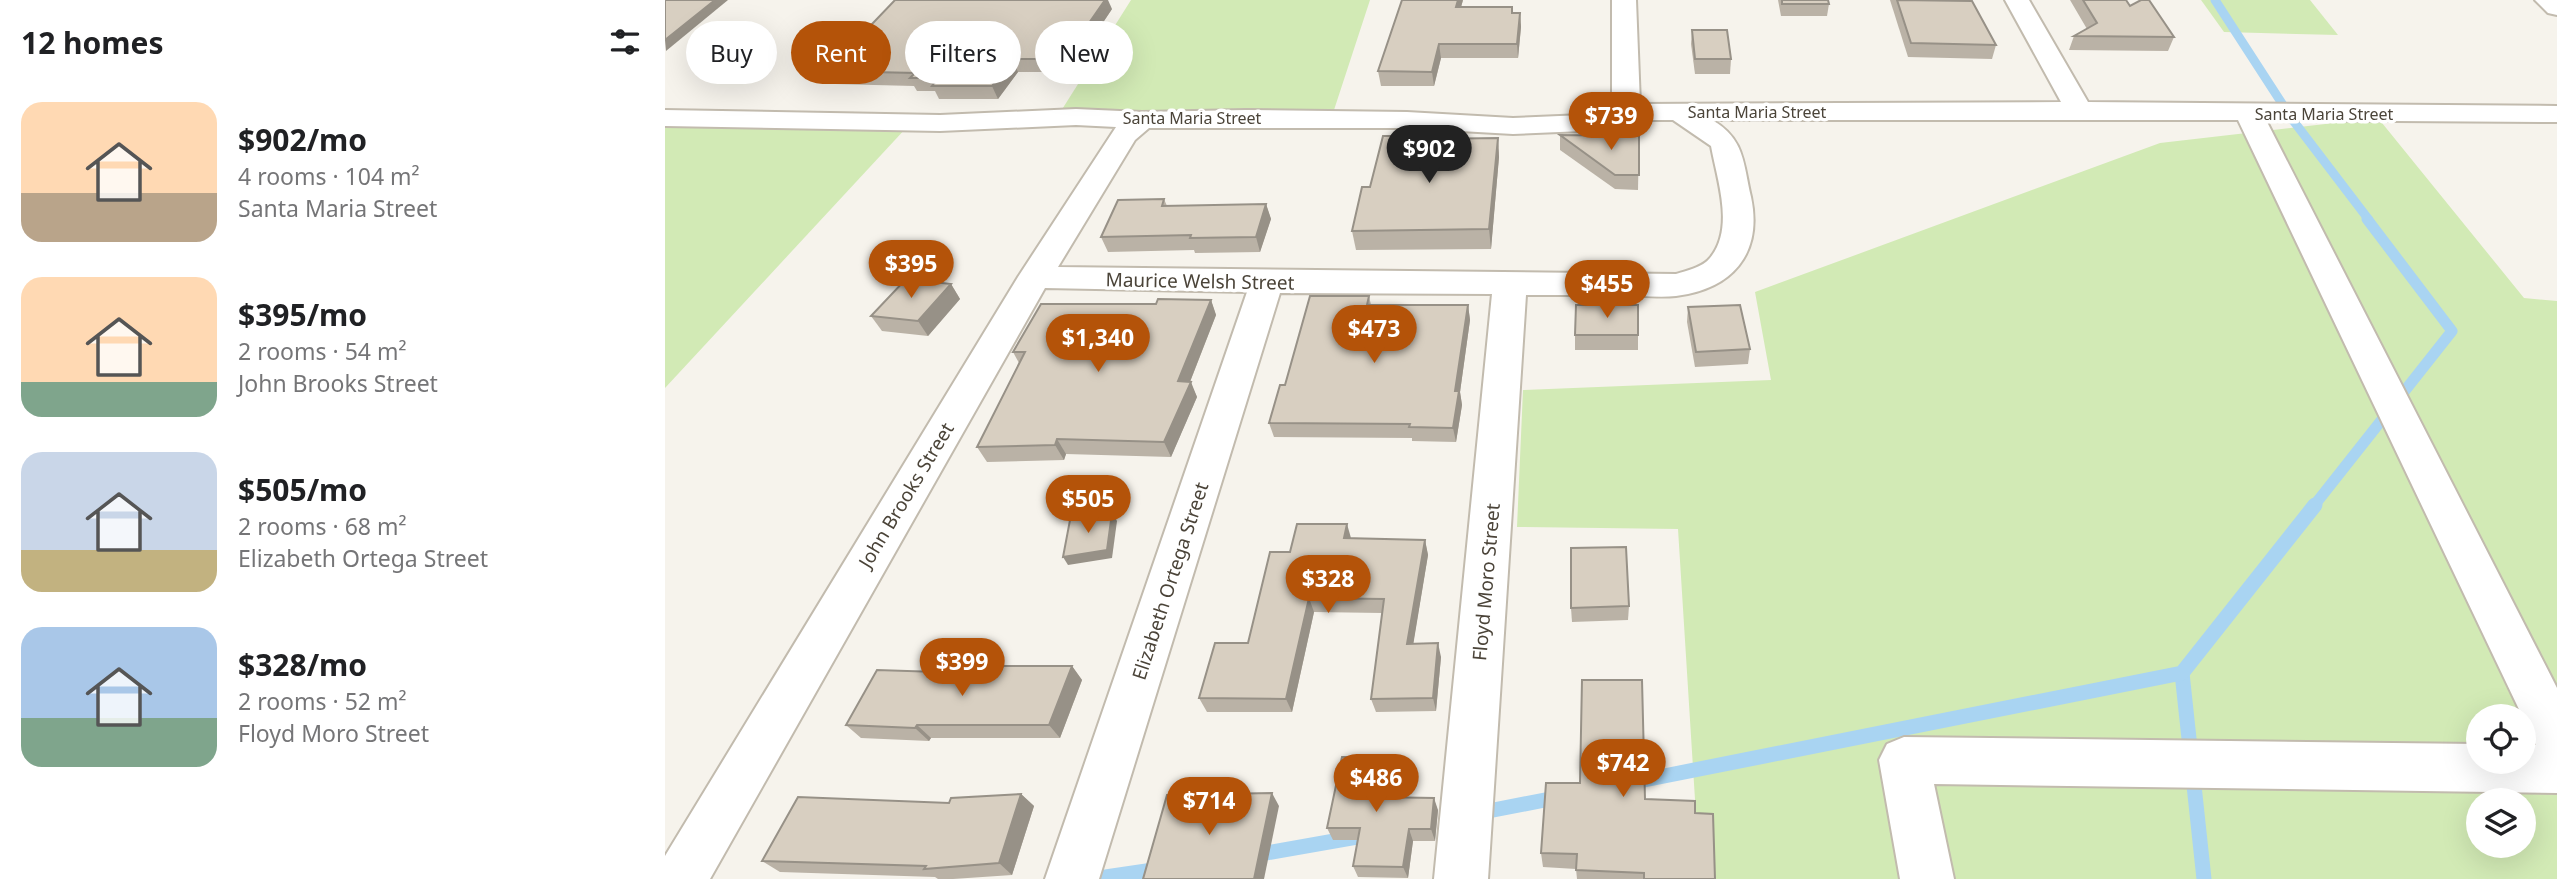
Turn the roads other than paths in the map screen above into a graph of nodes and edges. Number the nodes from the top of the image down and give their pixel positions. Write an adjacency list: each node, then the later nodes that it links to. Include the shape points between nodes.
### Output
1 (1624, 0): 6 (street)
2 (2017, 0): 5 (street)
3 (2547, 0): 4 (street)
4 (2557, 8)
5 (2079, 110): 7 (street, Santa Maria Street); 8 (street, Santa Maria Street)
6 (1626, 112): 7 (street, Santa Maria Street); 11 (street, Santa Maria Street, via 1583,123 1513,126 1407,120)
7 (1679, 112): 14 (street, Maurice Welsh Street, via 1725,144 1739,215 1735,242 1722,267 1677,285)
8 (2249, 113): 9 (street, Santa Maria Street); 15 (street)
9 (2557, 114)
10 (665, 118): 11 (street, Santa Maria Street, via 940,123 1076,117)
11 (1142, 120): 12 (street, John Brooks Street, via 1124,135)
12 (1035, 276): 13 (street, Maurice Welsh Street); 17 (street, John Brooks Street)
13 (1267, 282): 14 (street, Maurice Welsh Street); 18 (street, Elizabeth Ortega Street)
14 (1510, 285): 19 (street, Floyd Moro Street)
15 (2557, 737)
16 (2557, 769): 20 (street, via 1904,760)
17 (681, 879)
18 (1072, 879)
19 (1461, 879)
20 (1927, 879)

